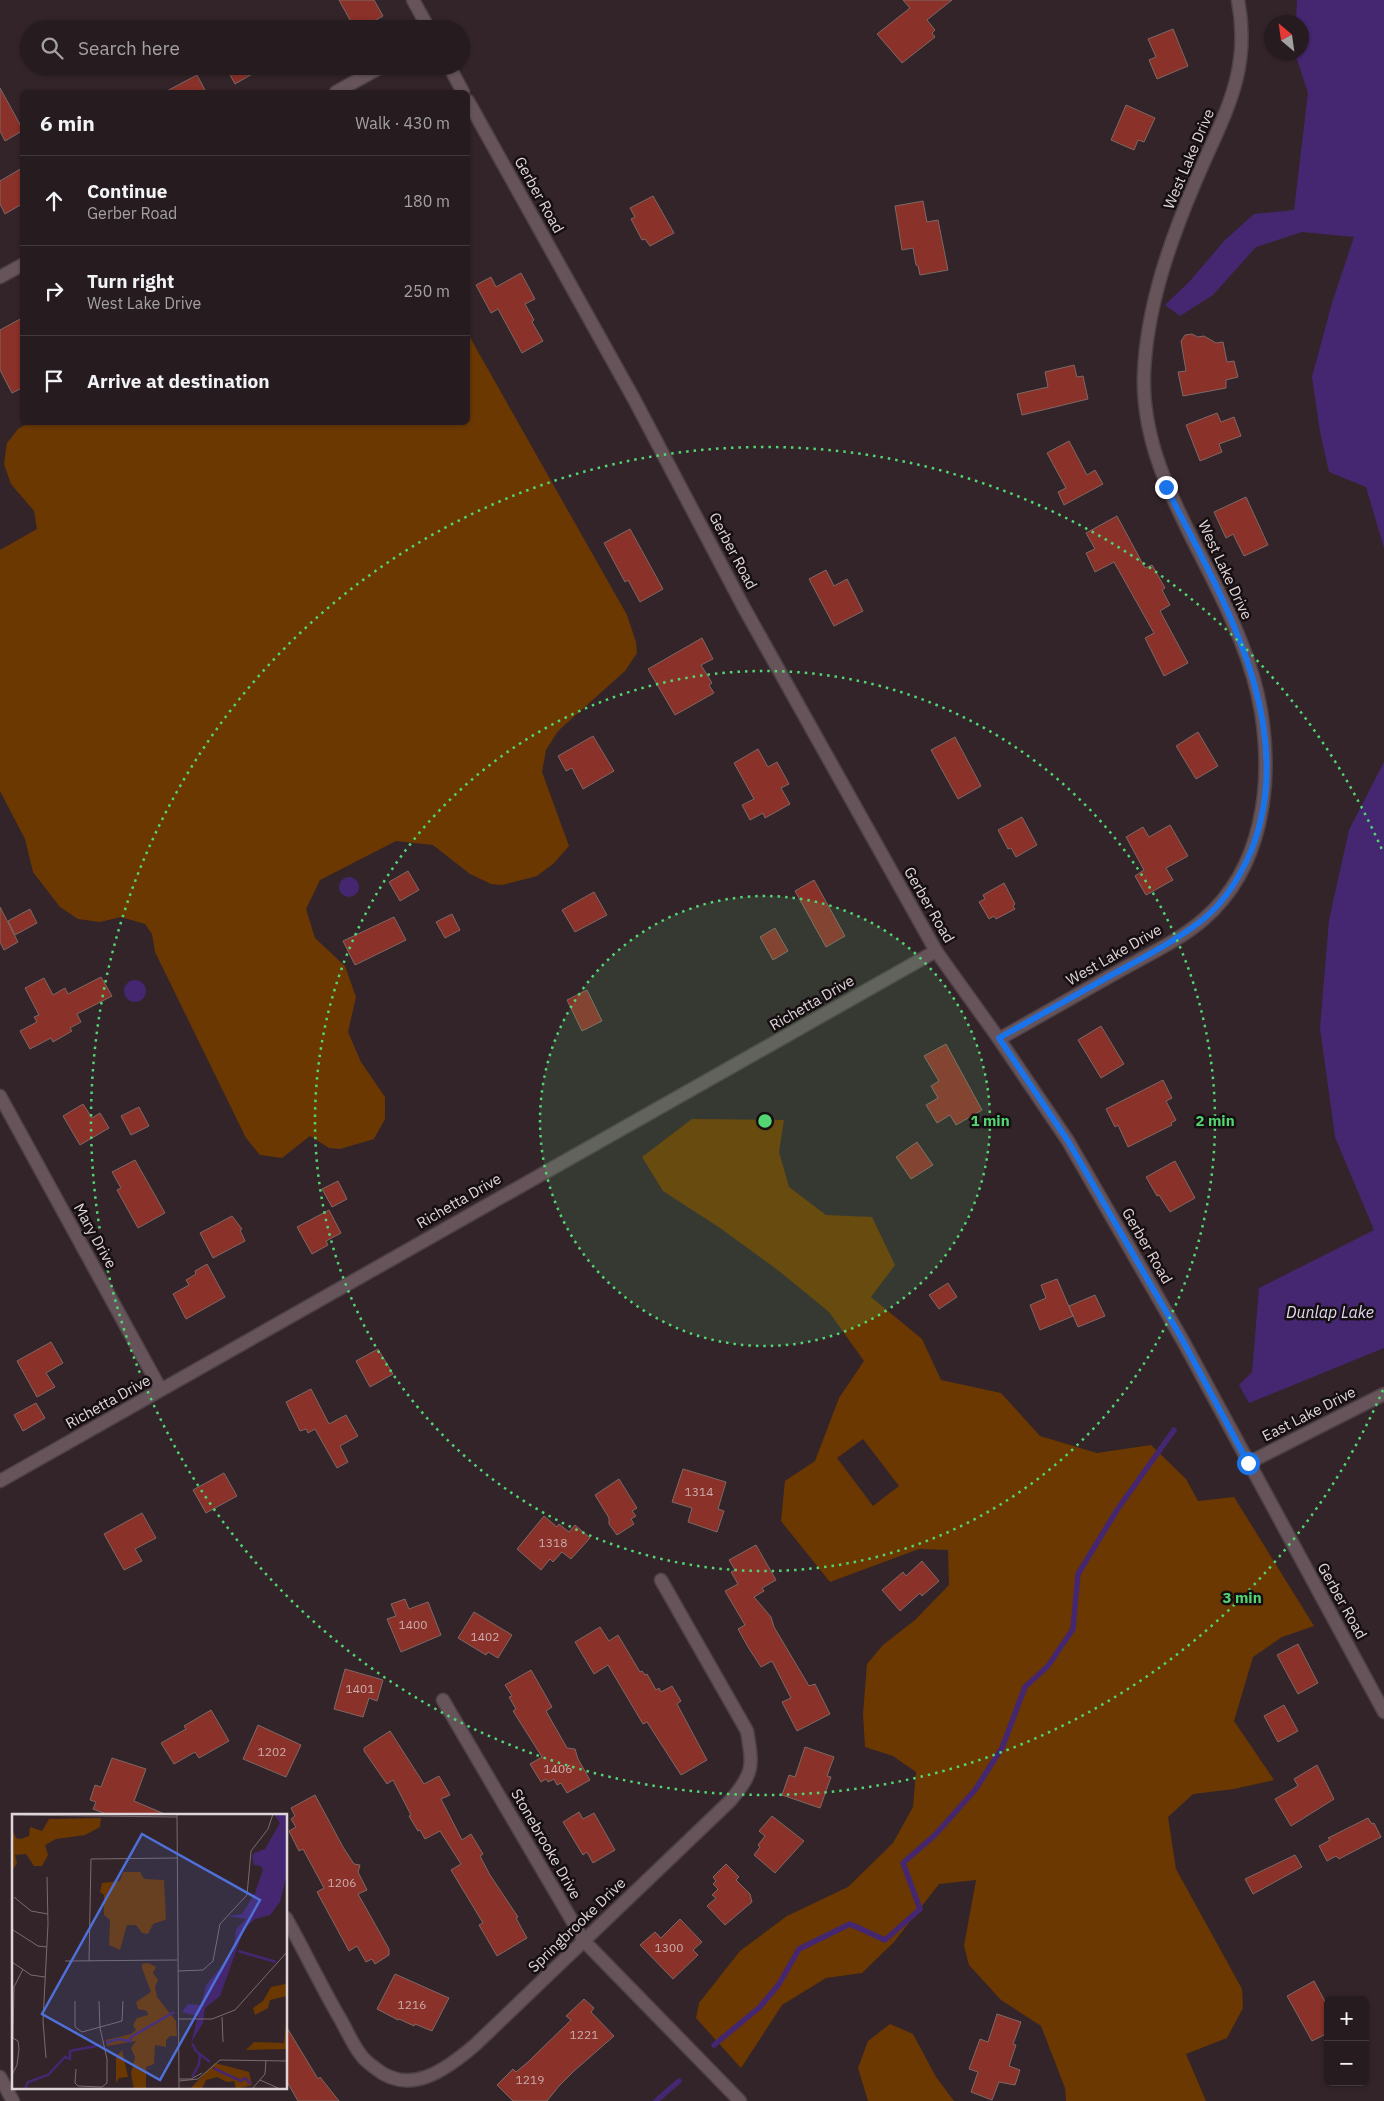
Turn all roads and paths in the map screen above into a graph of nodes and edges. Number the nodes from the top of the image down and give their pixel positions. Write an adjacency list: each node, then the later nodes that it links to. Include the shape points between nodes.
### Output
1 (413, 0): 3 (street)
2 (1238, 0): 12 (street, West Lake Drive, via 1242,50 1237,81 1229,108 1183,212 1157,289 1147,336 1144,376 1145,410 1166,487 1239,638 1260,709 1266,783 1256,837 1238,878 1216,908 1202,920 1164,946)
3 (423, 20)
4 (367, 75): 6 (street)
5 (454, 75): 7 (street)
6 (340, 90)
7 (462, 90)
8 (470, 105): 11 (street, Gerber Road, via 634,400 743,606)
9 (20, 266): 10 (street)
10 (0, 277)
11 (936, 951): 12 (street, Gerber Road); 14 (street, Richetta Drive)
12 (999, 1038): 16 (street, Gerber Road, via 1068,1141 1183,1341)
13 (0, 1096): 14 (street, Mary Drive)
14 (161, 1390): 17 (street, Richetta Drive)
15 (1384, 1394): 16 (street, East Lake Drive)
16 (1248, 1463): 20 (street, Gerber Road)
17 (0, 1481)
18 (661, 1580): 22 (street, Springbrooke Drive, via 747,1731 750,1770 744,1785 730,1801)
19 (443, 1700): 22 (street, Stonebrooke Drive)
20 (1384, 1712)
21 (288, 1922): 22 (street, Springbrooke Drive, via 361,2056 385,2076 407,2080 428,2077 451,2066)
22 (584, 1941): 25 (street, Stonebrooke Drive)
23 (0, 2077): 24 (street)
24 (13, 2101)
25 (740, 2101)

